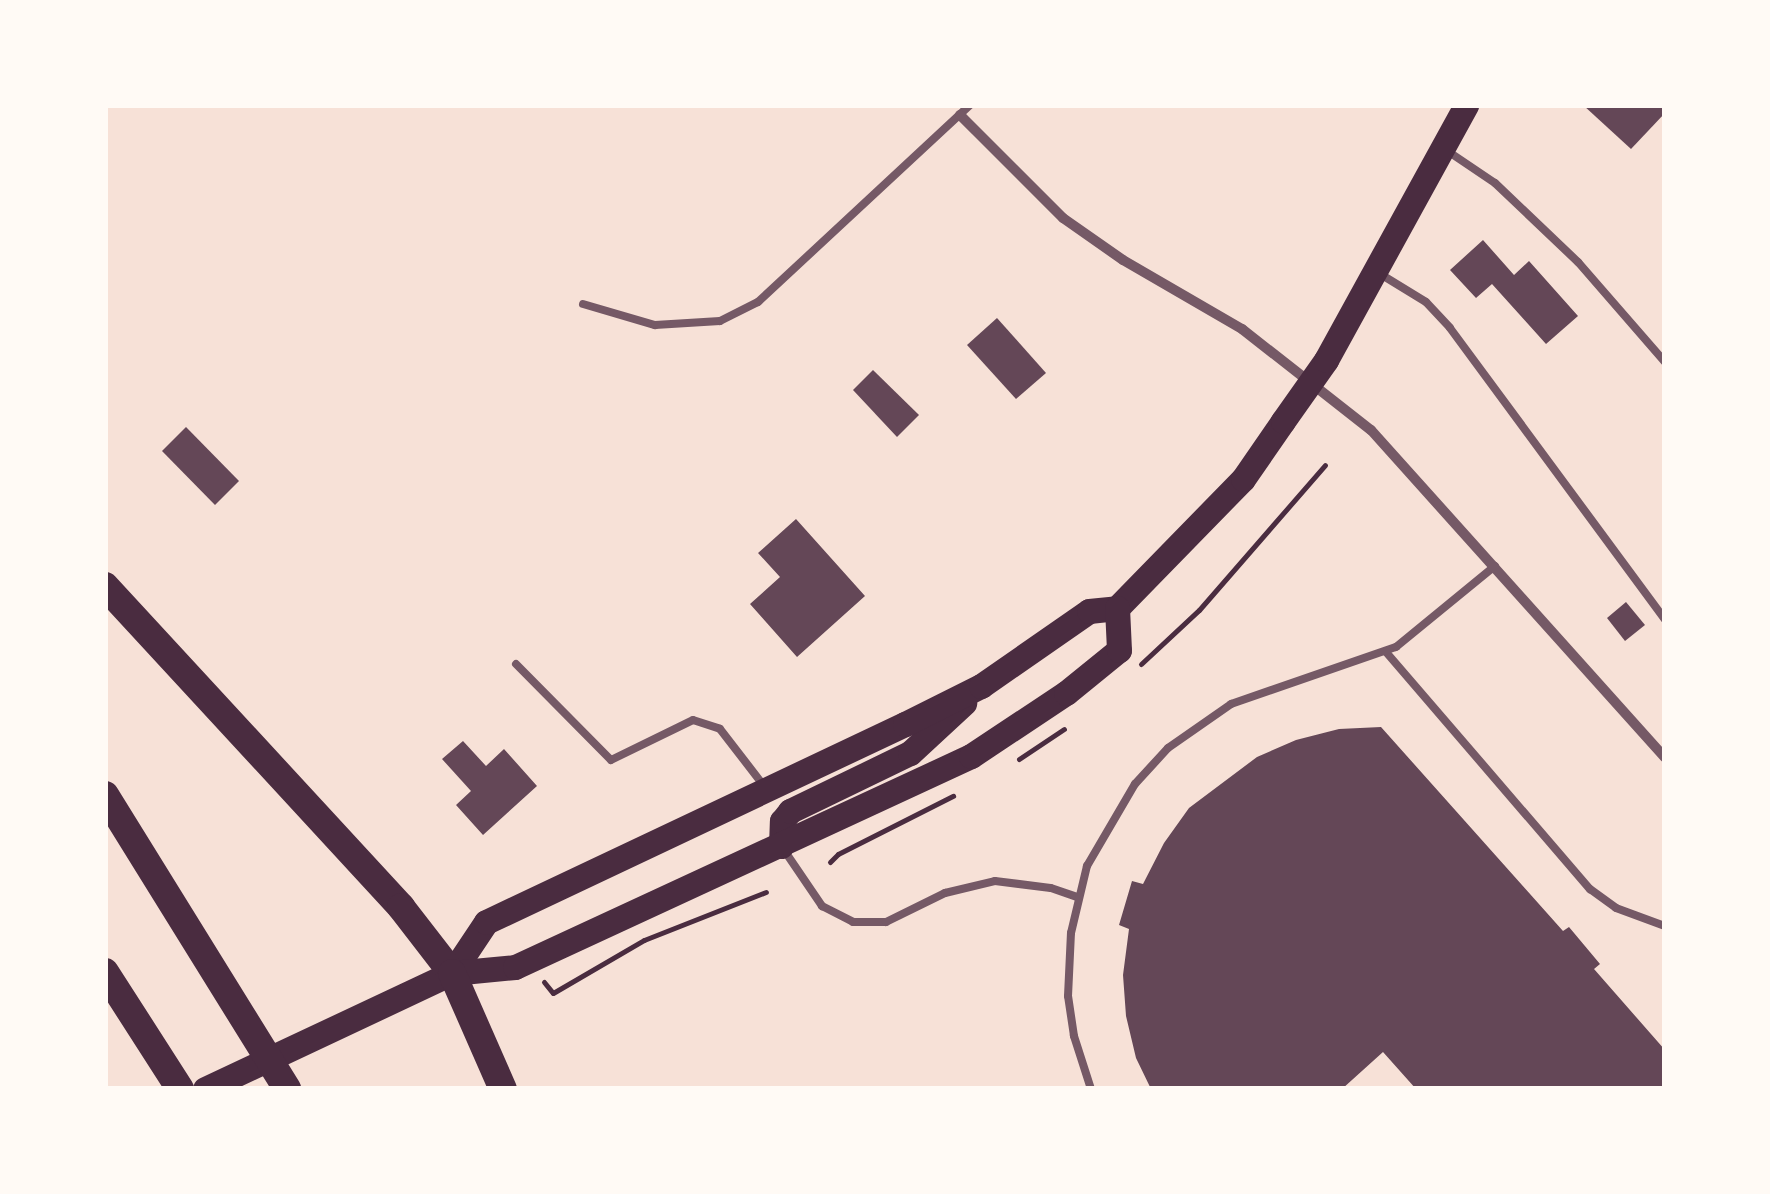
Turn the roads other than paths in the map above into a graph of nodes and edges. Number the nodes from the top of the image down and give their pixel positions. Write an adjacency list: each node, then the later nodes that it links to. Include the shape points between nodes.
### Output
1 (950, 105): 4 (lane)
2 (970, 105): 4 (lane)
3 (1466, 105): 5 (main road)
4 (960, 115): 7 (lane, via 794,272 720,321 655,325); 9 (street, via 1062,218)
5 (1443, 148): 6 (main road); 8 (lane, via 1495,183 1578,262)
6 (1375, 271): 9 (main road); 13 (lane, via 1426,302 1450,328)
7 (583, 304)
8 (1665, 362)
9 (1312, 380): 10 (street, via 1371,430); 12 (main road, via 1243,479)
10 (1495, 566): 14 (lane); 17 (street)
11 (105, 586): 23 (highway, via 401,907)
12 (1117, 608): 16 (main road, via 1089,612); 20 (main road, via 1118,650 1032,718 929,777)
13 (1665, 620)
14 (1386, 652): 21 (lane, via 1272,686 1196,726 1134,784 1094,849); 22 (lane, via 1590,889 1616,908)
15 (516, 664): 18 (lane, via 610,760 693,720 720,730)
16 (981, 686): 18 (main road); 20 (main road, via 910,753 790,812 782,821)
17 (1665, 758)
18 (766, 789): 23 (main road, via 486,922)
19 (105, 795): 27 (highway)
20 (781, 846): 21 (lane, via 822,906 854,922 886,922 944,893 995,881); 23 (main road, via 515,968)
21 (1077, 897): 29 (lane, via 1066,970 1074,1036)
22 (1665, 926)
23 (452, 972): 26 (main road); 28 (highway)
24 (112, 983): 25 (highway)
25 (180, 1089)
26 (205, 1089)
27 (287, 1089)
28 (504, 1089)
29 (1091, 1089)

